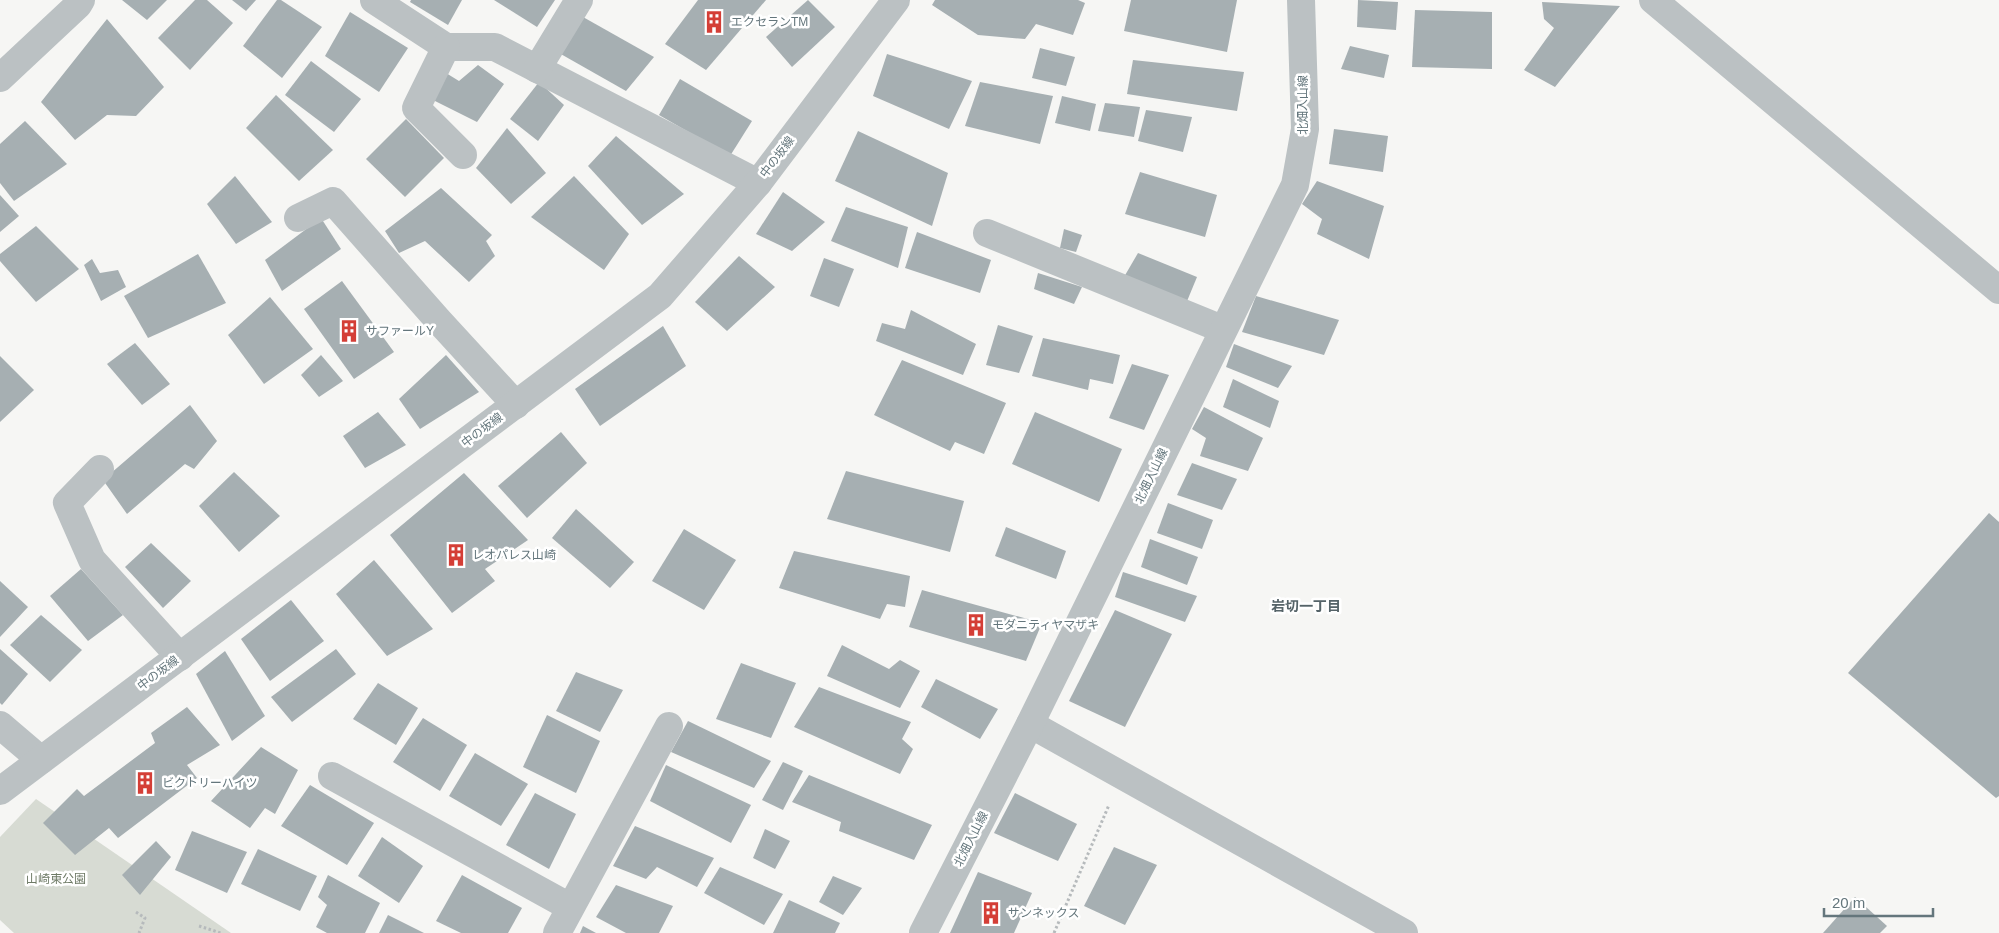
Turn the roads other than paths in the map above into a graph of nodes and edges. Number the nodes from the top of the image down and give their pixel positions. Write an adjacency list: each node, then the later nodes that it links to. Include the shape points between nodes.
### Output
1 (81, 0): 9 (street)
2 (374, 0): 7 (street)
3 (579, 0): 8 (street)
4 (896, 0): 11 (street, 中の坂線)
5 (1301, 0): 15 (street, 北畑入山線, via 1305,129 1294,185)
6 (1653, 0): 14 (street)
7 (446, 47): 8 (street, via 494,47); 10 (street, via 416,108)
8 (537, 69): 11 (street)
9 (0, 78)
10 (463, 154)
11 (758, 183): 16 (street, 中の坂線, via 660,296)
12 (298, 218): 16 (street, via 332,201)
13 (987, 233): 15 (street)
14 (1999, 290)
15 (1222, 330): 19 (street, 北畑入山線)
16 (516, 405): 18 (street, 中の坂線)
17 (100, 469): 18 (street, via 67,502 92,560)
18 (180, 657): 22 (street, 中の坂線)
19 (1030, 724): 27 (street, 北畑入山線); 28 (street)
20 (0, 725): 22 (street)
21 (669, 726): 25 (street)
22 (41, 760): 24 (street, 中の坂線)
23 (332, 776): 25 (street)
24 (0, 791)
25 (570, 907): 26 (street)
26 (557, 933)
27 (923, 933)
28 (1404, 933)

